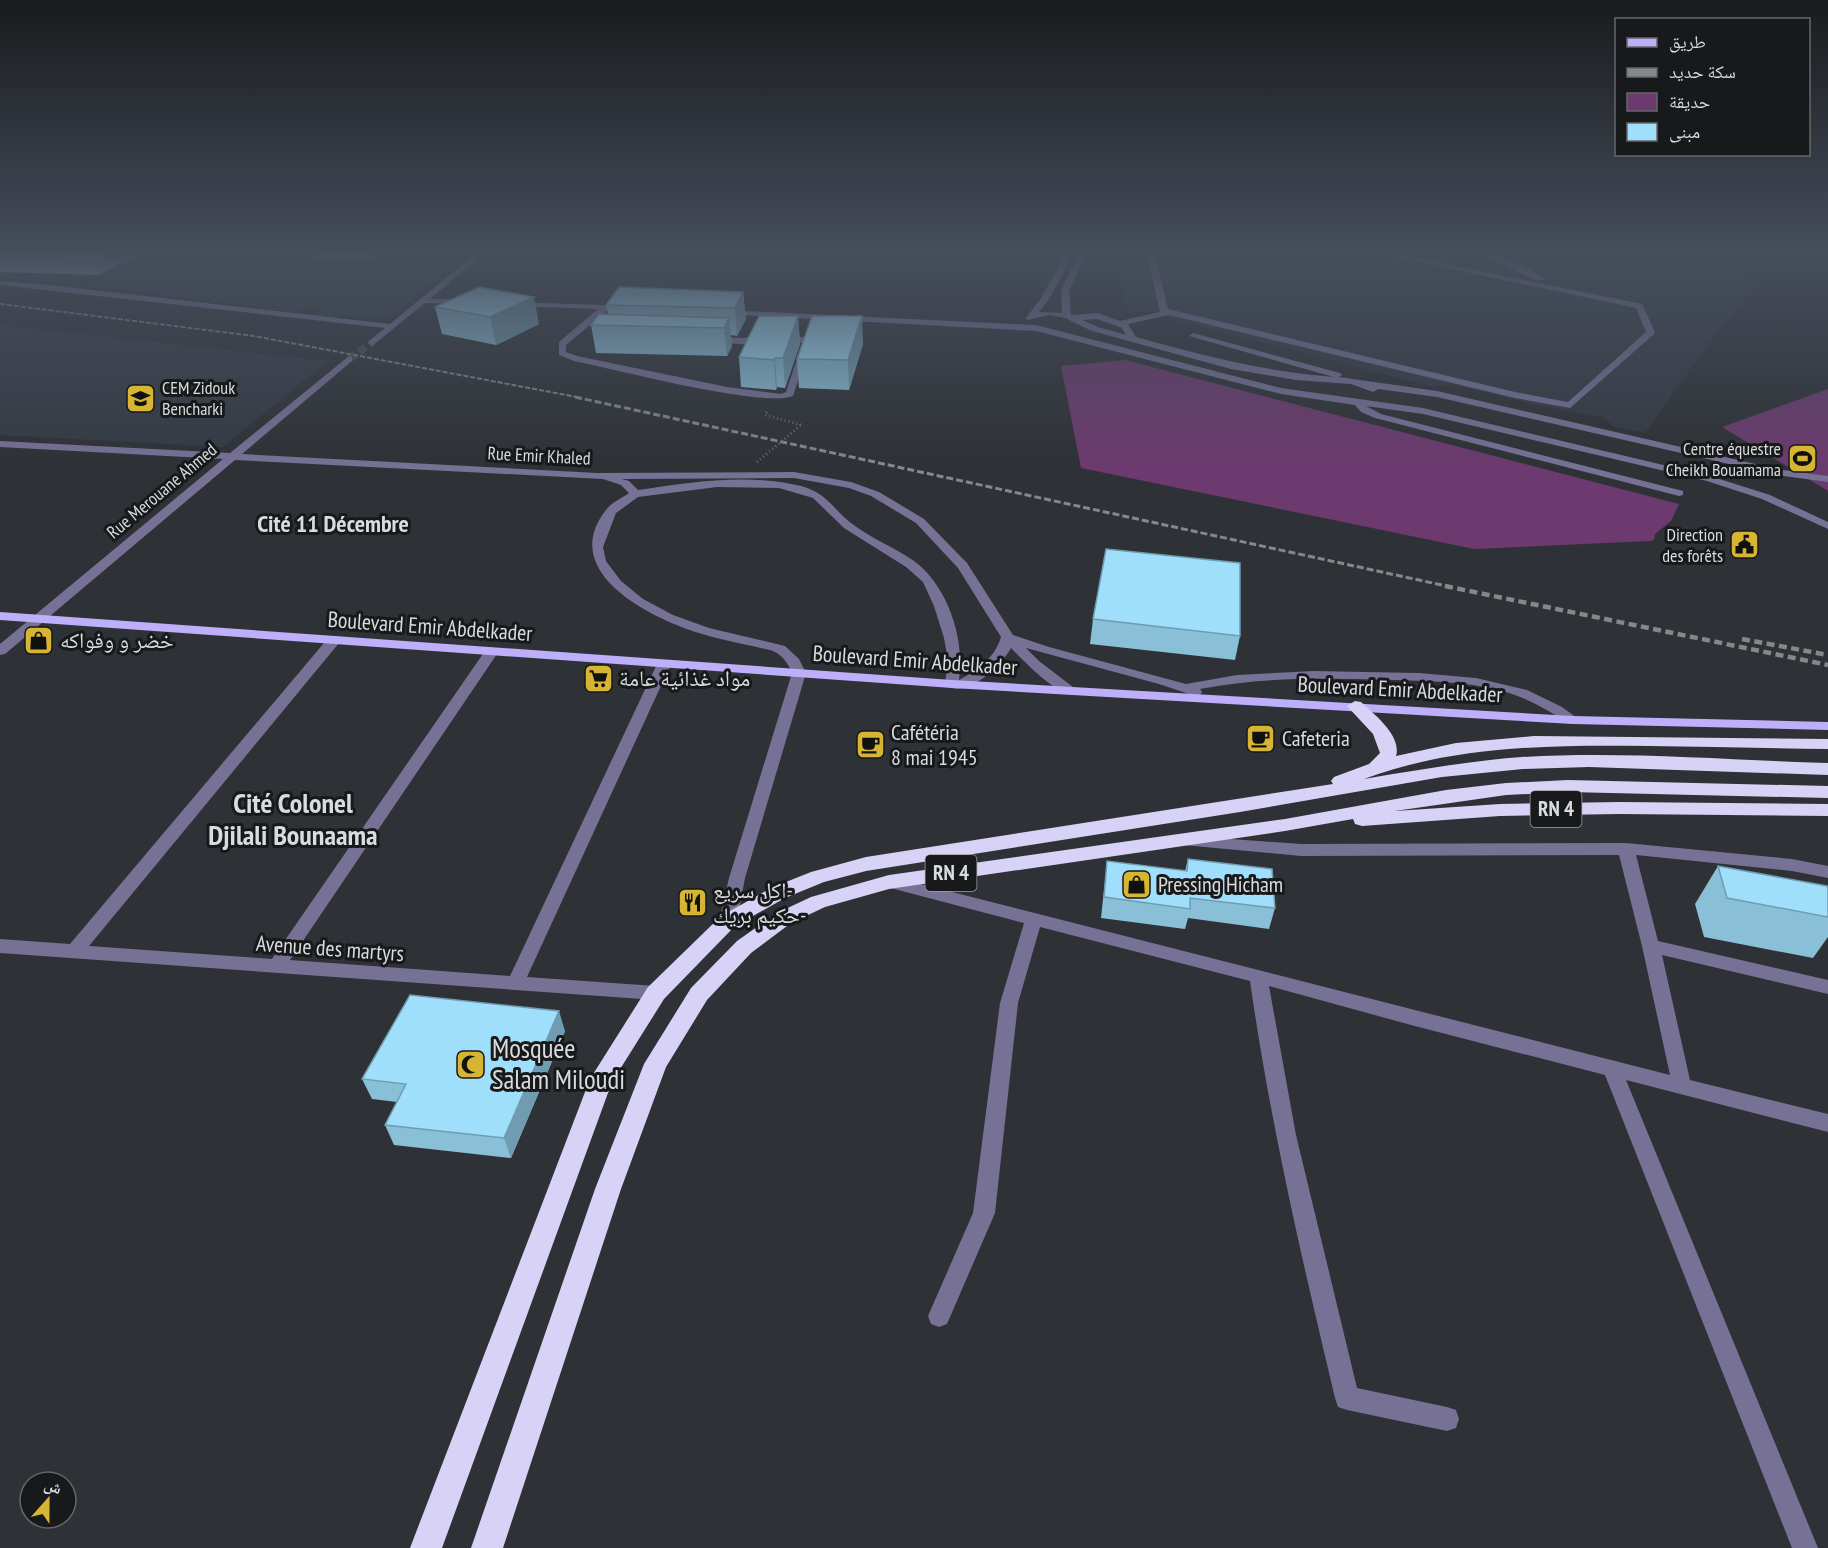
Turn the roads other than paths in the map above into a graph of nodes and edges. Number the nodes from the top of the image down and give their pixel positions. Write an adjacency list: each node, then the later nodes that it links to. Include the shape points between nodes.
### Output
1 (348, 323): 14 (street)
2 (393, 323): 14 (street)
3 (587, 323): 18 (street)
4 (782, 323): 15 (street)
5 (978, 323): 12 (street)
6 (1030, 323): 16 (street)
7 (1072, 323): 17 (street, via 1069,328)
8 (1082, 323): 22 (street)
9 (1122, 323): 13 (street)
10 (1215, 323): 30 (street)
11 (1647, 323): 30 (street, via 1651,332)
12 (972, 324): 15 (street); 16 (street)
13 (1119, 324): 22 (street, via 1125,326)
14 (389, 326): 23 (street)
15 (812, 328): 18 (street, via 790,394 782,397 727,390 574,358 562,353 562,344); 21 (street, via 744,341)
16 (1036, 328): 17 (street)
17 (1047, 330): 28 (street, via 1264,386)
18 (572, 336): 19 (street)
19 (583, 336)
20 (1193, 336): 26 (street, via 1313,367)
21 (698, 340)
22 (1133, 340): 25 (street, via 1231,366)
23 (372, 343)
24 (348, 359): 34 (street, Rue Merouane Ahmed)
25 (1329, 380): 26 (street); 28 (street, via 1316,389)
26 (1345, 380): 27 (street)
27 (1369, 387): 29 (street, via 1375,395); 31 (street); 32 (street, via 1437,394)
28 (1336, 400): 29 (street)
29 (1358, 402): 31 (street); 37 (street, via 1364,410 1378,416)
30 (1570, 405): 32 (street)
31 (1423, 411): 39 (street, via 1710,479 1766,497)
32 (1581, 427): 36 (street, via 1777,472)
33 (0, 444): 34 (street, Rue Emir Khaled)
34 (231, 457): 35 (street, Rue Emir Khaled); 41 (street, Rue Merouane Ahmed)
35 (597, 476): 38 (street, via 625,483); 42 (street, Rue Emir Khaled, via 766,473 851,485 920,521 963,566)
36 (1828, 479)
37 (1679, 493)
38 (635, 494): 47 (street, via 611,511 597,547 600,561 617,584 668,618 780,649); 48 (street, via 741,484 798,489 818,496 847,525 927,579 938,599 955,658)
39 (1828, 526)
40 (0, 616): 41 (main road, Boulevard Emir Abdelkader)
41 (39, 619): 43 (main road, Boulevard Emir Abdelkader); 44 (street, Rue Merouane Ahmed)
42 (1008, 637): 48 (street, via 999,658 975,677); 49 (street); 50 (street, Rue Emir Khaled, via 1034,664)
43 (334, 640): 45 (main road, Boulevard Emir Abdelkader); 72 (street)
44 (0, 651)
45 (492, 651): 46 (main road, Boulevard Emir Abdelkader); 73 (street)
46 (664, 664): 47 (main road, Boulevard Emir Abdelkader); 75 (street)
47 (799, 673): 48 (main road, Boulevard Emir Abdelkader); 69 (street, via 737,878)
48 (955, 684): 50 (main road, Boulevard Emir Abdelkader)
49 (1186, 688): 51 (street); 53 (street, via 1287,674 1464,680 1522,693)
50 (1068, 690): 51 (main road, Boulevard Emir Abdelkader)
51 (1212, 700): 52 (main road, Boulevard Emir Abdelkader)
52 (1355, 706): 53 (main road, Boulevard Emir Abdelkader); 56 (highway, via 1381,729 1387,742 1389,754)
53 (1574, 720): 54 (main road, Boulevard Emir Abdelkader)
54 (1828, 726)
55 (1828, 744): 56 (highway, RN 4, via 1572,740 1476,744)
56 (1377, 766): 59 (highway, RN 4)
57 (1828, 769): 59 (highway, RN 4, via 1589,761 1523,763 1442,771)
58 (1828, 792): 61 (highway, RN 4, via 1568,786 1506,789)
59 (1311, 794): 69 (highway, RN 4, via 866,864 778,893)
60 (1828, 810): 61 (highway, RN 4, via 1500,810)
61 (1285, 825): 62 (highway, RN 4)
62 (1178, 840): 63 (street, via 1301,850); 67 (highway, RN 4)
63 (1626, 849): 65 (street); 71 (street)
64 (1828, 861): 65 (street)
65 (1792, 865): 66 (street)
66 (1828, 872)
67 (889, 882): 68 (street); 84 (highway, RN 4, via 818,902 784,918 744,947 699,994 656,1064 608,1189)
68 (1034, 919): 74 (street); 81 (street, via 1009,1003 984,1213)
69 (728, 921): 77 (highway, RN 4)
70 (0, 946): 72 (street, Avenue des martyrs)
71 (1651, 946): 76 (street); 79 (street)
72 (73, 953): 73 (street, Avenue des martyrs)
73 (276, 967): 75 (street, Avenue des martyrs)
74 (1258, 976): 78 (street); 82 (street, via 1268,1048 1301,1211 1347,1398)
75 (515, 984): 77 (street, Avenue des martyrs)
76 (1828, 987)
77 (656, 993): 83 (highway, RN 4, via 602,1079)
78 (1612, 1069): 79 (street); 85 (street)
79 (1682, 1087): 80 (street)
80 (1828, 1123)
81 (939, 1316)
82 (1447, 1419)
83 (426, 1548)
84 (487, 1548)
85 (1805, 1548)

